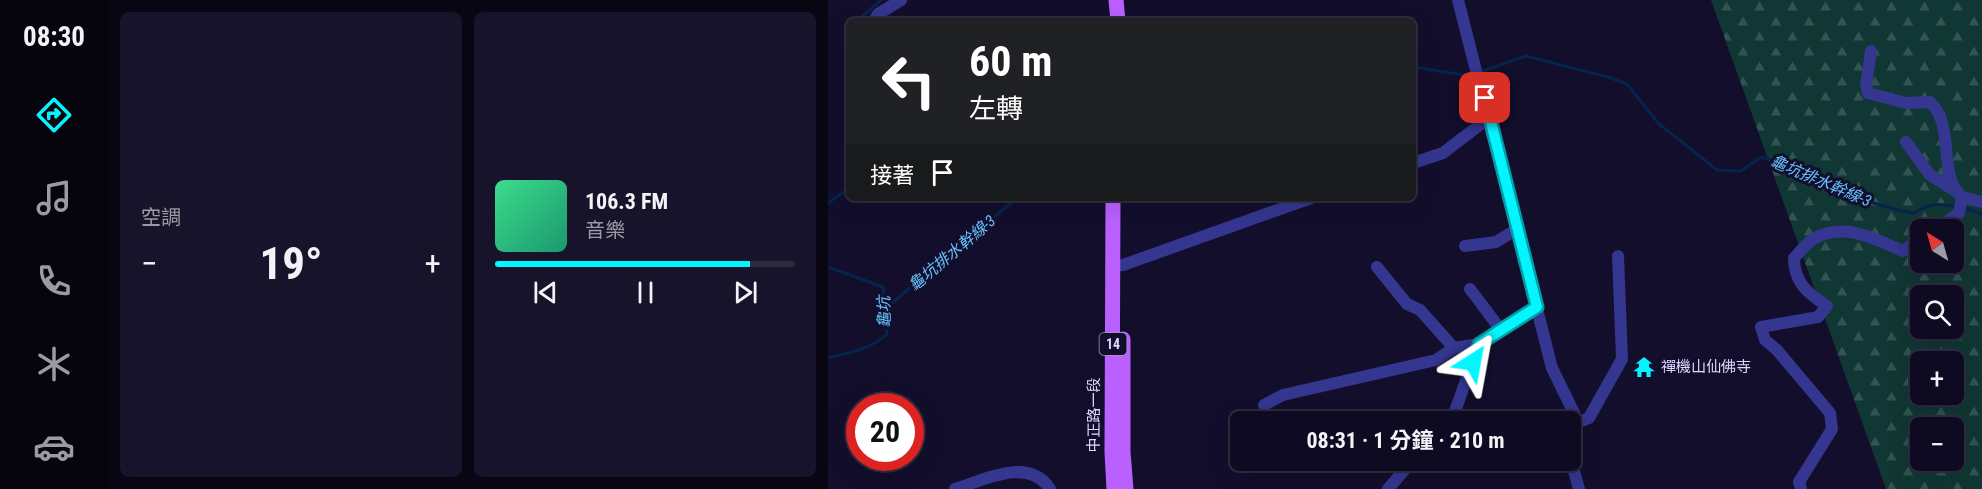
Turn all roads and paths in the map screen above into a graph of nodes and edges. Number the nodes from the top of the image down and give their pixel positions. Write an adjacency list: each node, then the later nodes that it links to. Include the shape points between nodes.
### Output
1 (901, 0): 5 (lane)
2 (1106, 0): 6 (main road)
3 (1116, 0): 7 (main road)
4 (1458, 0): 9 (lane)
5 (876, 18)
6 (1108, 18)
7 (1118, 18)
8 (1871, 51): 15 (lane, via 1868,93 1906,103 1930,102 1939,111)
9 (1490, 117): 11 (lane, via 1443,153); 18 (lane)
10 (1906, 141): 15 (lane, via 1930,175)
11 (1416, 162)
12 (1113, 201): 22 (main road, 中正路一段 / 14)
13 (1124, 201): 22 (main road, 中正路一段 / 14)
14 (1302, 201): 22 (lane)
15 (1959, 201): 16 (lane); 17 (lane)
16 (1982, 202)
17 (1943, 219)
18 (1517, 229): 19 (lane, via 1496,242); 25 (lane)
19 (1465, 246)
20 (1910, 246): 41 (lane, via 1903,251 1863,234 1844,231 1815,238 1794,258 1794,271 1805,292 1827,306 1818,317 1761,327 1765,340 1830,413 1832,429 1799,482)
21 (1618, 256): 32 (lane, via 1622,359 1589,418)
22 (1118, 265): 37 (main road, 中正路一段 / 14); 38 (main road, 中正路一段 / 14)
23 (1377, 267): 28 (lane, via 1407,304 1420,310)
24 (1470, 289): 26 (lane)
25 (1537, 307): 26 (lane); 31 (lane, via 1552,368)
26 (1501, 330): 27 (lane)
27 (1479, 344): 28 (lane); 30 (lane)
28 (1454, 348): 29 (lane, via 1436,360 1283,395)
29 (1264, 405)
30 (1455, 411)
31 (1573, 411)
32 (1581, 423)
33 (1404, 471): 39 (lane)
34 (1574, 471): 40 (lane)
35 (956, 489): 36 (lane, via 1004,473 1027,472 1046,482)
36 (1050, 489)
37 (1114, 489)
38 (1126, 489)
39 (1388, 489)
40 (1579, 489)
41 (1801, 489)

